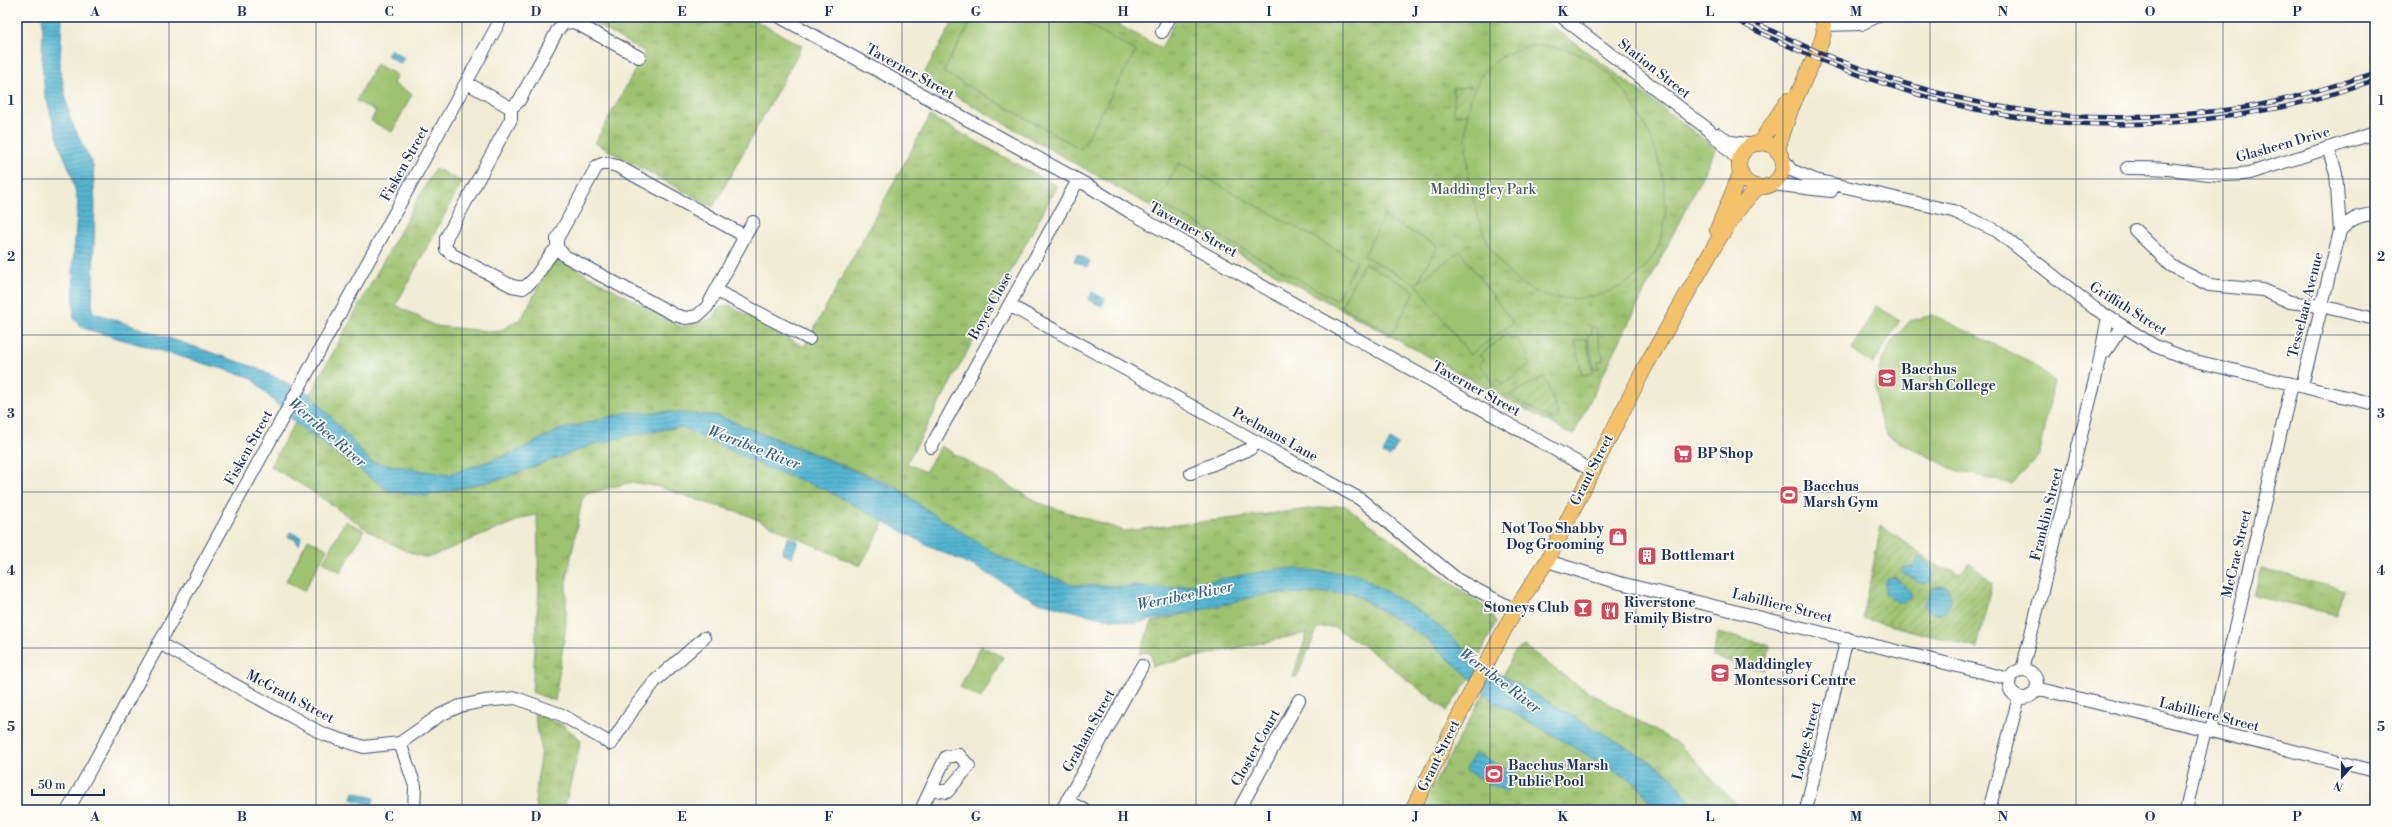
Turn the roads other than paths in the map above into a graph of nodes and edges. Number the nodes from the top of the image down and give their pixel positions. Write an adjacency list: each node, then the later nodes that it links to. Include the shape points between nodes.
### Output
1 (502, 17): 10 (street, Fisken Street)
2 (780, 17): 19 (street, Taverner Street)
3 (1170, 17): 7 (street)
4 (1562, 17): 12 (street, Station Street)
5 (1876, 17): 6 (street, via 1862,24)
6 (1823, 21): 9 (main road, via 1821,43)
7 (1162, 32)
8 (639, 57): 11 (street, via 574,22 564,22 519,101)
9 (1807, 73): 14 (main road); 16 (main road, via 1791,109)
10 (467, 83): 11 (street); 47 (street, Fisken Street)
11 (511, 108): 27 (street, via 511,119 446,238 446,249 512,286 523,288 534,282 546,257)
12 (1709, 130): 14 (street, Station Street, via 1731,142); 17 (street, Station Street)
13 (2375, 133): 15 (street, Glasheen Drive)
14 (1756, 144): 16 (main road, via 1771,146); 17 (main road, via 1744,152)
15 (2328, 148): 18 (street, Glasheen Drive, via 2250,173 2236,175); 25 (street, Tesselaar Avenue, via 2336,173)
16 (1779, 153): 20 (main road, via 1782,172); 21 (street, Griffith Street, via 1791,170 1815,180)
17 (1740, 167): 20 (main road, via 1748,183); 28 (main road, Grant Street)
18 (2127, 168)
19 (1078, 180): 30 (street, Boyes Close); 41 (street, Taverner Street, via 1130,212)
20 (1765, 185): 21 (street, Griffith Street); 28 (main road, Grant Street, via 1734,216)
21 (1933, 206): 32 (street, Griffith Street, via 1969,216 1997,231)
22 (2375, 214): 25 (street, via 2349,220)
23 (753, 222): 26 (street)
24 (2135, 230): 31 (street, via 2172,266 2204,282 2214,286 2263,290 2290,302)
25 (2340, 231): 31 (street, Tesselaar Avenue)
26 (745, 236): 27 (street, via 617,166 605,163 595,169 557,239); 29 (street)
27 (557, 248): 29 (street, via 565,256 675,315 686,318 697,316 707,307)
28 (1694, 280): 41 (main road, Grant Street)
29 (717, 291): 35 (street)
30 (1009, 305): 39 (street, Peelmans Lane); 40 (street, Boyes Close)
31 (2321, 306): 33 (street); 37 (street, Tesselaar Avenue)
32 (2108, 317): 34 (street, Griffith Street); 36 (street, Franklin Street)
33 (2375, 319)
34 (2122, 327): 36 (street, Franklin Street, via 2108,346); 37 (street, Griffith Street, via 2155,346 2191,360)
35 (808, 339)
36 (2100, 364): 49 (street, Franklin Street)
37 (2297, 385): 38 (street, Griffith Street); 54 (street, McCrae Street)
38 (2375, 404)
39 (1256, 442): 42 (street, via 1250,449); 44 (street, Peelmans Lane, via 1360,499 1458,580)
40 (931, 447)
41 (1591, 470): 43 (main road, Grant Street)
42 (1191, 473)
43 (1547, 561): 44 (main road, Grant Street); 46 (street, Labilliere Street, via 1610,580)
44 (1515, 610): 65 (main road, Grant Street)
45 (704, 638): 55 (street, McGrath Street, via 656,680 611,744 562,715 516,698 460,706 440,715)
46 (1847, 638): 50 (street, Labilliere Street); 59 (street, Lodge Street)
47 (158, 643): 55 (street, McGrath Street, via 323,734 364,747); 60 (street, Fisken Street)
48 (1142, 666): 58 (street, Graham Street)
49 (2022, 670): 50 (street); 51 (street, via 2032,674)
50 (2010, 679): 52 (street, via 2010,689)
51 (2036, 688): 52 (street, via 2029,696); 54 (street, Labilliere Street)
52 (2019, 697): 66 (street)
53 (1299, 700): 64 (street, Closter Court)
54 (2208, 730): 56 (street, Labilliere Street); 67 (street, McCrae Street)
55 (400, 743): 61 (street, via 415,786)
56 (2375, 771)
57 (932, 789): 62 (street)
58 (1064, 805): 63 (street)
59 (1807, 805)
60 (68, 810)
61 (414, 810)
62 (921, 810)
63 (1084, 810)
64 (1239, 810)
65 (1412, 810)
66 (1989, 810)
67 (2186, 810)

